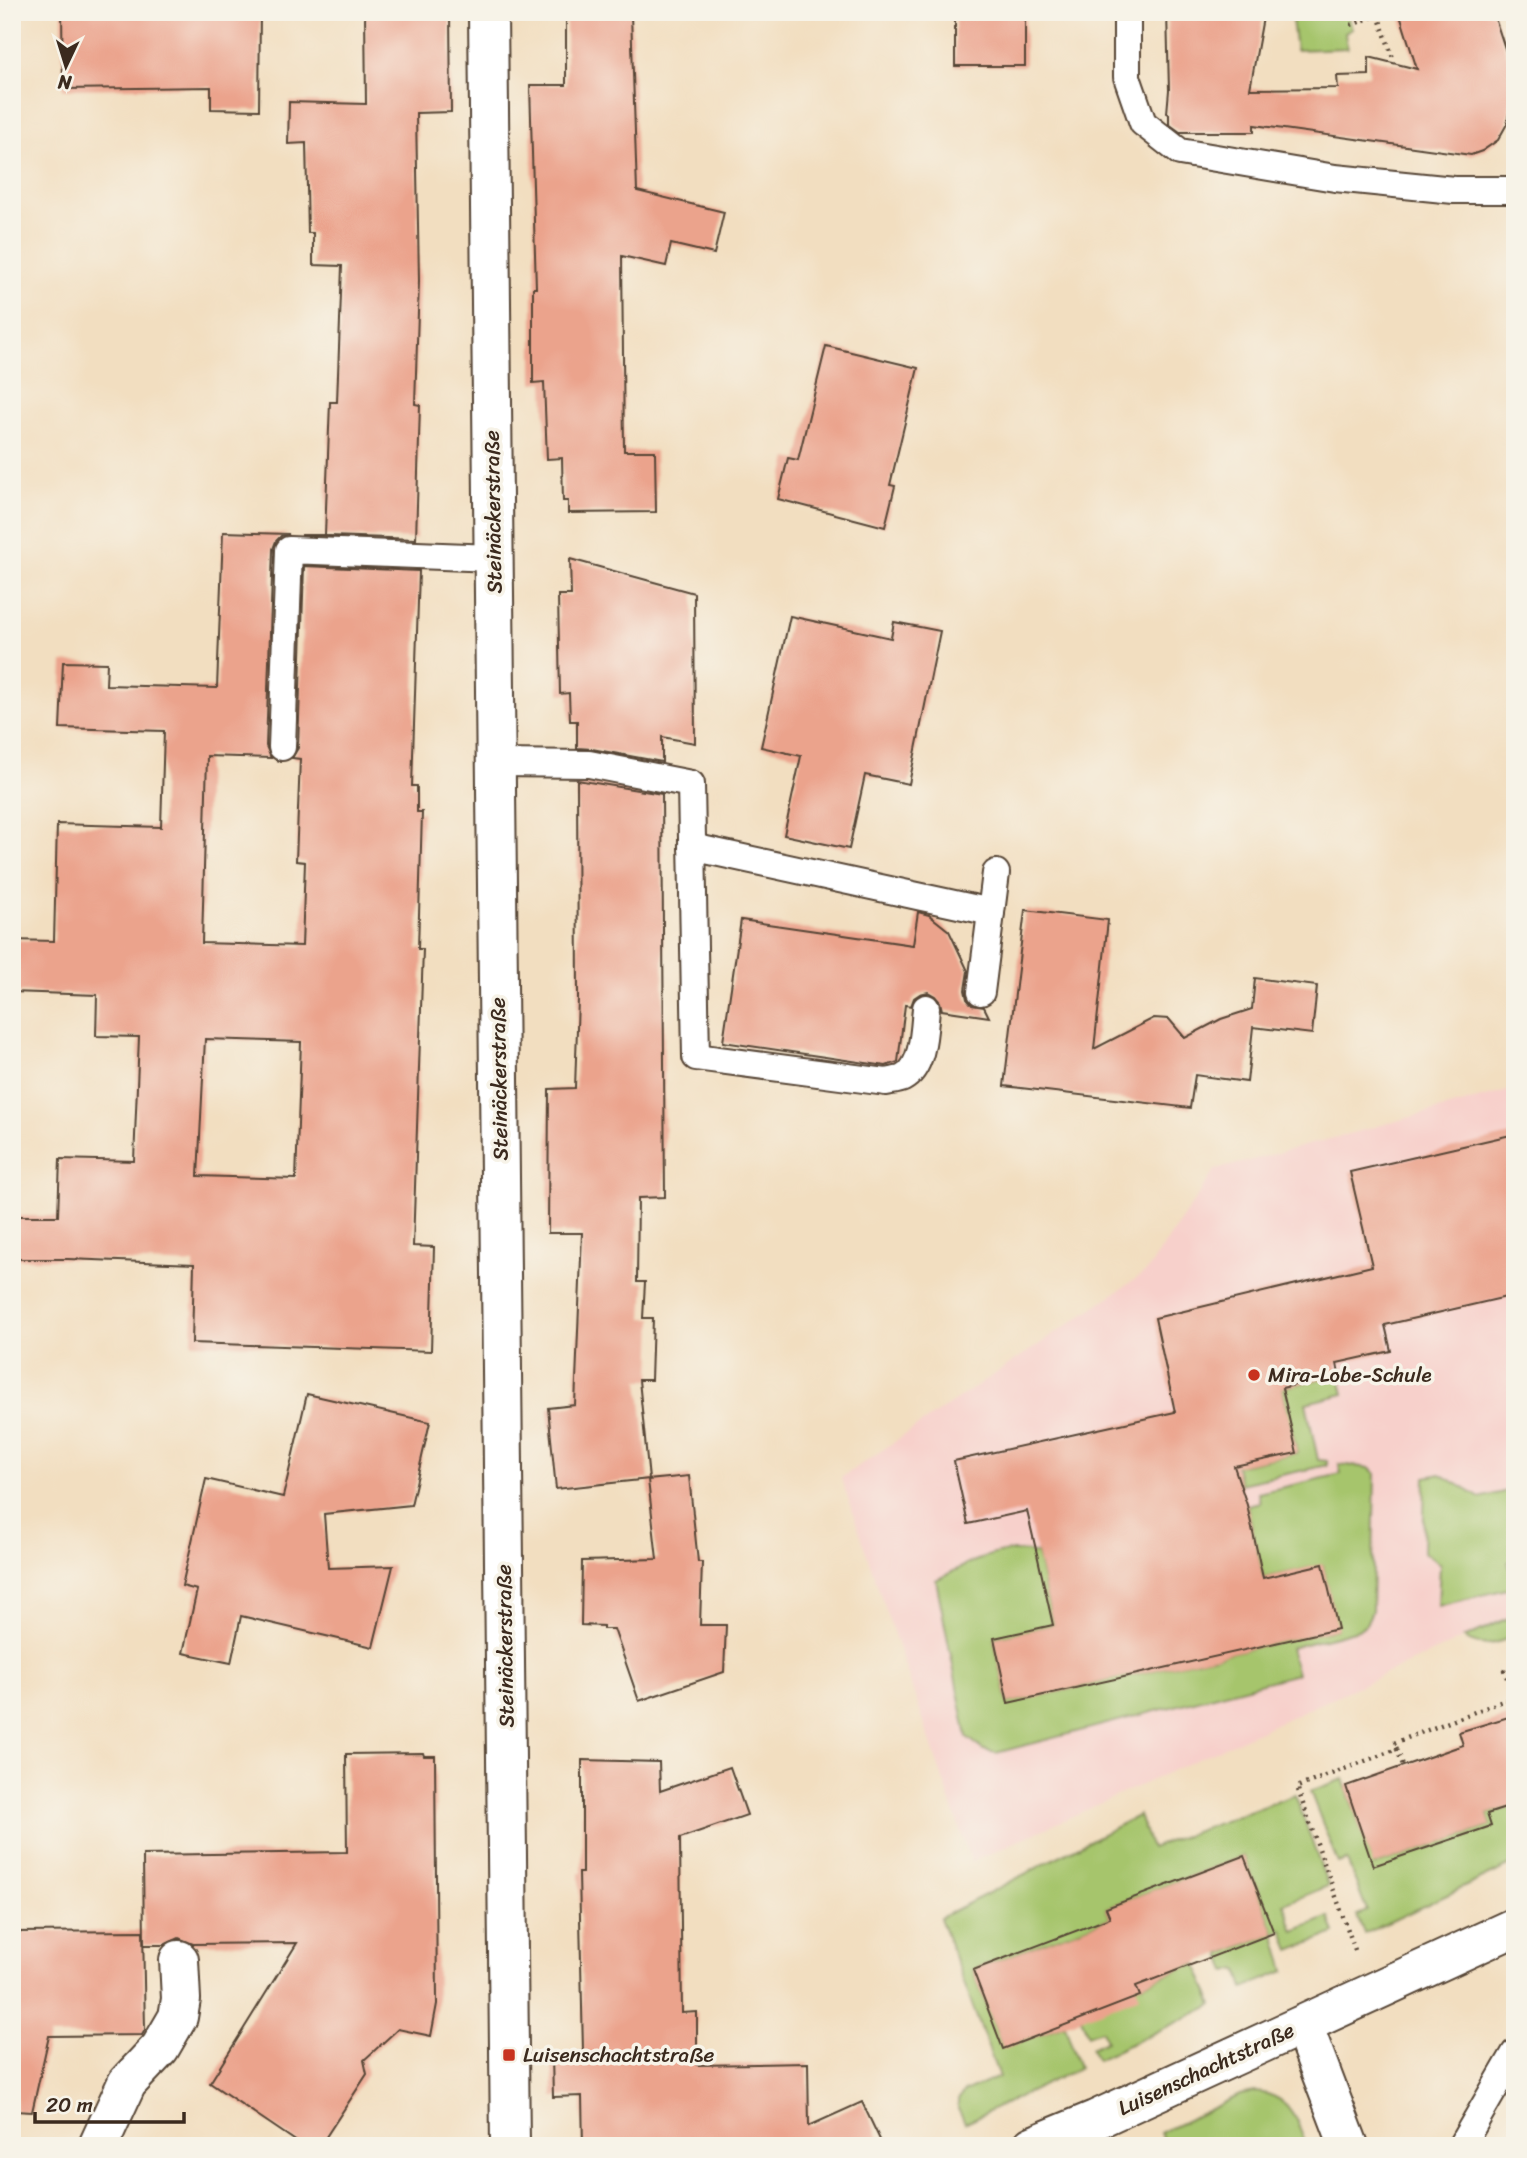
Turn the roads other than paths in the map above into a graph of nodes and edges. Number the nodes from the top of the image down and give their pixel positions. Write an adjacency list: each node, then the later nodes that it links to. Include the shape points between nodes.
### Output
1 (488, 12): 4 (street, Steinäckerstraße)
2 (1127, 12): 3 (lane, via 1127,77 1143,123 1180,152 1335,178 1454,190)
3 (1515, 190)
4 (493, 558): 5 (lane, via 289,550); 6 (street, Steinäckerstraße)
5 (282, 747)
6 (496, 762): 7 (lane, via 589,764 691,785); 17 (street, Steinäckerstraße)
7 (692, 847): 9 (lane); 11 (lane, via 696,1057 886,1082 905,1077 916,1062)
8 (996, 873): 9 (lane)
9 (991, 912): 10 (lane)
10 (981, 992)
11 (926, 1008)
12 (1515, 1927): 14 (street, Luisenschachtstraße)
13 (179, 1960): 16 (street, via 178,2017 160,2048 127,2082)
14 (1303, 2025): 18 (street, Luisenschachtstraße); 19 (street)
15 (1515, 2053): 20 (lane)
16 (98, 2146)
17 (510, 2146)
18 (1032, 2146)
19 (1349, 2146)
20 (1461, 2146)

